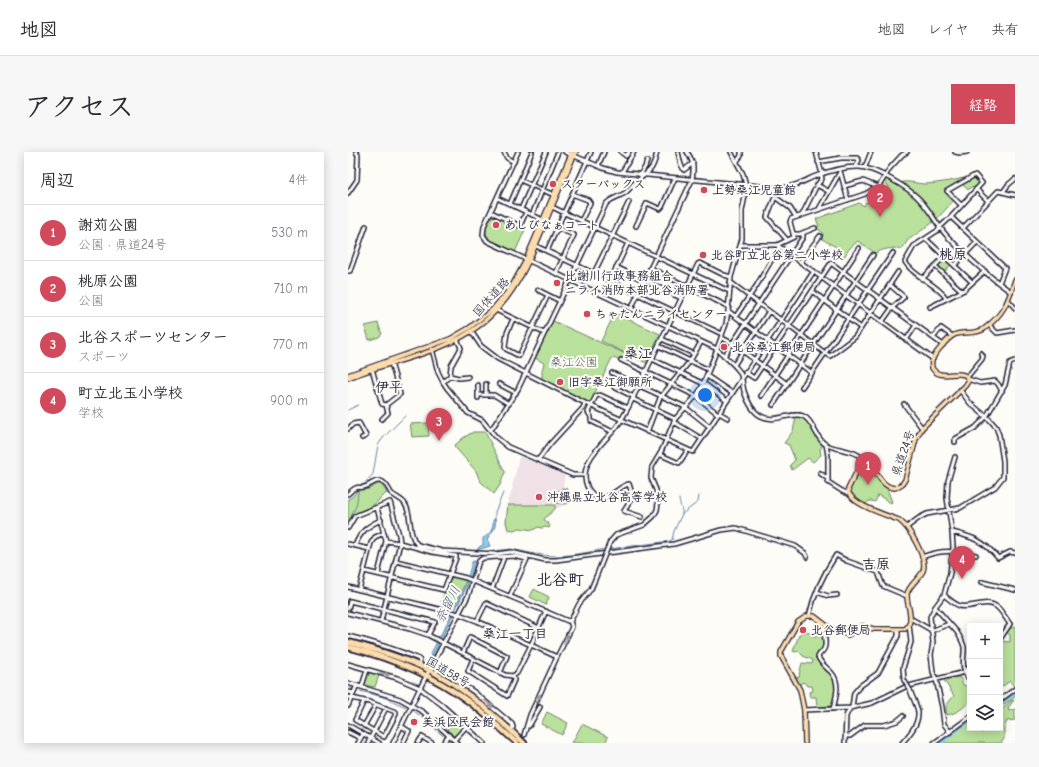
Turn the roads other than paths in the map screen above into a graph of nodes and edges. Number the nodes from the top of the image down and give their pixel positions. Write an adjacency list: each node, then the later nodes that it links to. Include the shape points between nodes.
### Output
1 (356, 152): 52 (street, via 357,180)
2 (504, 152): 27 (street, via 507,158)
3 (518, 152): 27 (street)
4 (532, 152): 41 (street)
5 (546, 152): 44 (street)
6 (558, 152): 49 (street)
7 (565, 152): 23 (street)
8 (591, 152): 24 (street)
9 (604, 152): 30 (street)
10 (621, 152): 11 (street, via 626,156)
11 (630, 152)
12 (634, 152): 34 (street)
13 (657, 152): 37 (street, via 652,169)
14 (678, 152): 29 (street, via 684,170)
15 (687, 152): 29 (street)
16 (731, 152): 26 (street)
17 (741, 152): 26 (street)
18 (816, 152): 28 (street)
19 (871, 152): 32 (street)
20 (907, 152): 38 (street)
21 (955, 152): 22 (street)
22 (967, 152)
23 (573, 153): 24 (street); 54 (main road, 国体道路); 62 (main road, 国体道路)
24 (586, 161): 30 (street); 53 (street)
25 (647, 161): 36 (street)
26 (736, 161): 43 (street)
27 (514, 162): 56 (street)
28 (818, 162): 31 (street, via 858,158); 35 (street)
29 (693, 163): 42 (street)
30 (598, 166): 34 (street)
31 (856, 167): 32 (street); 33 (street)
32 (865, 167): 38 (street)
33 (840, 171): 35 (street); 46 (street); 50 (street)
34 (622, 172): 36 (street)
35 (821, 174): 43 (street, via 788,188); 45 (street, via 822,179)
36 (640, 175): 37 (street)
37 (644, 175): 39 (street); 76 (street, via 626,192 608,202)
38 (884, 176): 47 (street); 79 (street, via 916,196)
39 (675, 178): 42 (street); 75 (street, via 662,207 660,209 647,203)
40 (1015, 179): 51 (street)
41 (520, 180): 44 (street); 60 (street)
42 (692, 180): 43 (street); 98 (street)
43 (746, 184): 89 (street)
44 (532, 185): 49 (street); 63 (street)
45 (817, 185): 50 (street); 69 (street)
46 (844, 186): 47 (street, via 862,181); 57 (street)
47 (878, 187): 57 (street)
48 (976, 189): 58 (street); 61 (street); 61 (street, via 982,183 975,175 947,191)
49 (543, 190): 54 (street); 68 (street)
50 (828, 191): 64 (street)
51 (1003, 192): 55 (street); 58 (street, via 998,191)
52 (348, 193)
53 (572, 194): 67 (street); 73 (street, via 590,203)
54 (554, 195): 72 (main road, 国体道路)
55 (1015, 195)
56 (498, 198): 60 (street); 65 (street)
57 (848, 200): 64 (street)
58 (988, 201): 80 (street)
59 (629, 202): 83 (street)
60 (510, 204): 63 (street)
61 (961, 205): 71 (street)
62 (552, 207): 67 (street); 90 (main road, 国体道路)
63 (521, 210): 66 (street)
64 (818, 210): 69 (street)
65 (491, 212): 66 (street, via 520,226); 101 (street, via 484,228 485,239)
66 (526, 212): 68 (street)
67 (564, 213): 73 (street); 77 (street)
68 (532, 215): 72 (street)
69 (801, 216): 70 (street)
70 (796, 217): 82 (street, via 790,221); 86 (street, via 790,208 775,197 767,217)
71 (951, 217): 79 (street); 80 (street)
72 (543, 220): 101 (main road, 国体道路)
73 (581, 221): 76 (street)
74 (366, 226): 108 (street)
75 (636, 226)
76 (595, 227): 83 (street); 103 (street)
77 (557, 228): 93 (street); 100 (street, via 574,235)
78 (815, 228): 81 (street)
79 (940, 228): 85 (street); 96 (street)
80 (962, 228): 87 (street)
81 (803, 233): 82 (street); 95 (street)
82 (794, 234): 86 (street, via 794,237)
83 (612, 235): 88 (street); 113 (street)
84 (820, 236): 102 (street)
85 (926, 238): 99 (street); 118 (street, via 914,246 905,261)
86 (787, 240): 91 (street)
87 (977, 242): 96 (street); 126 (street, via 1005,268)
88 (628, 243): 98 (street); 106 (street)
89 (741, 245): 91 (street); 116 (street)
90 (536, 246): 93 (street); 101 (main road, 国体道路)
91 (778, 246): 95 (street); 139 (street)
92 (859, 248): 111 (street)
93 (547, 251): 100 (street)
94 (893, 253): 131 (street)
95 (791, 254): 102 (street); 146 (street)
96 (966, 254): 104 (street); 110 (street)
97 (873, 255): 123 (street)
98 (656, 256): 107 (street); 115 (street)
99 (945, 256): 104 (street); 105 (street)
100 (563, 259): 103 (street); 114 (street)
101 (528, 260): 114 (street); 153 (main road, 国体道路, via 513,290); 189 (main road, 国体道路, via 511,288 493,309 464,331)
102 (801, 261): 109 (street)
103 (577, 265): 113 (street); 119 (street)
104 (955, 265): 125 (street)
105 (935, 266): 118 (street); 134 (street)
106 (616, 267): 121 (street); 122 (street)
107 (650, 268): 122 (street); 128 (street)
108 (348, 271)
109 (814, 271): 117 (street); 162 (street)
110 (985, 271): 125 (street); 126 (street)
111 (843, 272): 117 (street, via 831,263); 123 (street); 129 (street)
112 (898, 272): 127 (street)
113 (594, 273): 121 (street)
114 (556, 274): 119 (street)
115 (693, 274): 116 (street, via 700,263); 128 (street); 132 (street)
116 (731, 277): 124 (street)
117 (822, 277): 129 (street); 133 (street)
118 (922, 279): 141 (street, via 941,291)
119 (570, 280): 145 (street); 152 (street)
120 (1015, 280): 135 (main road)
121 (610, 281): 136 (street)
122 (644, 281): 136 (street); 140 (street)
123 (856, 281): 131 (street); 138 (street)
124 (730, 282): 132 (street); 139 (street)
125 (972, 282): 134 (street)
126 (999, 283): 135 (street)
127 (890, 285): 142 (street); 150 (street, via 904,297)
128 (687, 286): 140 (street); 148 (street)
129 (834, 286): 138 (street); 143 (street)
130 (538, 290): 137 (street)
131 (868, 290): 142 (street); 147 (street)
132 (729, 291): 148 (street)
133 (812, 291): 143 (street); 168 (street)
134 (962, 292): 141 (street)
135 (1011, 292): 144 (main road)
136 (638, 294): 152 (street); 156 (street)
137 (548, 295): 145 (street); 169 (street)
138 (847, 295): 147 (street); 154 (street)
139 (749, 296): 146 (street); 159 (street)
140 (681, 298): 156 (street)
141 (946, 298): 149 (street)
142 (880, 299): 150 (street); 158 (street)
143 (824, 300): 154 (street); 176 (street)
144 (1008, 300): 151 (street); 166 (main road, via 1003,310)
145 (560, 301): 174 (street)
146 (758, 303): 157 (street); 164 (street)
147 (858, 304): 158 (street); 161 (street)
148 (729, 307): 155 (street)
149 (930, 307)
150 (892, 308): 163 (street); 165 (street)
151 (1015, 308)
152 (631, 309): 167 (street)
153 (496, 310): 160 (street); 172 (main road, 国体道路)
154 (837, 310): 161 (street); 185 (street)
155 (728, 311): 159 (street); 175 (street)
156 (675, 312): 167 (street); 175 (street)
157 (769, 312): 162 (street); 173 (street)
158 (870, 313): 163 (street); 170 (street)
159 (736, 316): 164 (street)
160 (514, 319): 169 (street); 169 (street, via 507,334 505,347 518,356)
161 (848, 319): 170 (street); 194 (street)
162 (780, 320): 168 (street); 181 (street)
163 (882, 322): 182 (street)
164 (745, 323): 173 (street); 184 (street)
165 (916, 325): 178 (street); 182 (street)
166 (989, 325): 171 (street, via 997,333); 177 (main road, via 978,332)
167 (668, 326): 180 (street); 183 (street)
168 (789, 326): 176 (street); 188 (street)
169 (532, 328): 174 (street)
170 (861, 328): 194 (street, via 852,340 833,354)
171 (1015, 330)
172 (471, 331): 179 (main road, 国体道路); 214 (street, via 487,352)
173 (756, 332): 181 (street); 191 (street)
174 (544, 334): 214 (street)
175 (722, 334): 184 (street, via 722,338); 190 (street)
176 (801, 335): 185 (street); 195 (street)
177 (952, 336): 178 (street, via 941,328); 186 (main road)
178 (934, 338): 186 (street)
179 (457, 339): 189 (main road, 国体道路); 217 (street, via 461,348 451,366)
180 (662, 339): 187 (street); 193 (street)
181 (767, 340): 188 (street); 200 (street)
182 (906, 340): 198 (street)
183 (701, 342): 190 (street); 193 (street)
184 (732, 343): 191 (street); 196 (street)
185 (813, 345): 194 (street); 204 (street)
186 (943, 345): 198 (main road)
187 (659, 346): 197 (street); 201 (street)
188 (776, 346): 195 (street); 206 (street)
189 (432, 348): 203 (main road, 国体道路); 215 (main road, 国体道路); 224 (street)
190 (717, 349): 196 (street); 208 (street)
191 (743, 352): 200 (street); 205 (street)
192 (981, 353): 222 (street, via 982,359)
193 (694, 354): 201 (street)
194 (825, 354): 213 (street)
195 (788, 355): 204 (street); 216 (street)
196 (724, 356): 205 (street)
197 (652, 359): 209 (street); 212 (street)
198 (933, 359): 222 (main road, via 932,368 937,373 964,375)
199 (621, 360): 209 (street)
200 (754, 360): 206 (street); 210 (street)
201 (690, 361): 208 (street); 212 (street)
202 (1015, 361): 234 (street, via 1010,364)
203 (391, 363): 207 (main road, 国体道路); 243 (street, via 400,394)
204 (800, 364): 213 (street); 229 (street)
205 (734, 366): 220 (street)
206 (762, 366): 210 (street, via 754,378); 216 (street)
207 (372, 369): 221 (main road, 国体道路); 243 (street, via 382,404)
208 (710, 370): 218 (street)
209 (646, 372): 227 (street); 231 (street)
210 (745, 372): 220 (street)
211 (612, 373): 223 (street)
212 (681, 373): 227 (street); 228 (street)
213 (812, 373): 232 (street)
214 (525, 374): 235 (street); 245 (street)
215 (348, 375)
216 (774, 375): 229 (street); 240 (street)
217 (450, 376): 219 (street); 224 (street)
218 (707, 376): 228 (street); 236 (street)
219 (468, 377)
220 (742, 377): 236 (street); 268 (street, via 745,392 757,414 775,419 805,416)
221 (348, 378)
222 (968, 378): 233 (main road, 県道24号); 234 (street, via 980,383 995,381)
223 (626, 380): 231 (street); 241 (street, via 614,387)
224 (443, 382): 261 (street, via 466,410 482,420)
225 (486, 384): 237 (street)
226 (498, 384): 235 (street)
227 (671, 384): 238 (street); 239 (street)
228 (705, 384): 239 (street); 242 (street)
229 (787, 384): 248 (street)
230 (478, 385): 237 (street, via 478,396)
231 (640, 386): 238 (street); 241 (street)
232 (802, 387)
233 (960, 390): 253 (street); 259 (main road, 県道24号)
234 (1002, 391): 253 (street)
235 (516, 393): 244 (street)
236 (732, 394): 242 (street)
237 (486, 395): 244 (street, via 494,395)
238 (661, 396): 249 (street); 251 (street)
239 (696, 396): 249 (street); 252 (street)
240 (760, 396)
241 (633, 398): 250 (street); 251 (street)
242 (727, 401): 252 (street)
243 (386, 404): 254 (street, via 388,413)
244 (509, 404): 261 (street)
245 (585, 404): 247 (street); 272 (street)
246 (904, 404): 259 (street)
247 (591, 406): 250 (street, via 596,396 600,395); 256 (street); 262 (street, via 588,412 591,421)
248 (773, 406)
249 (685, 407): 257 (street); 258 (street)
250 (628, 408): 256 (street)
251 (655, 410): 257 (street); 263 (street)
252 (718, 414): 255 (street); 258 (street)
253 (986, 416): 267 (street, via 975,428 955,438); 280 (street, via 998,431 1003,477 998,485 988,492 960,508)
254 (382, 418)
255 (728, 418)
256 (621, 420): 262 (street); 263 (street)
257 (674, 420): 265 (street); 266 (street)
258 (710, 427): 265 (street)
259 (922, 428): 273 (main road, 県道24号, via 916,439 905,480 898,487 887,487)
260 (348, 430): 264 (street, via 353,424 359,423 366,436)
261 (491, 430): 272 (street, via 506,445)
262 (613, 432): 275 (street, via 591,456)
263 (647, 432): 266 (street)
264 (362, 438)
265 (702, 439): 269 (street, via 693,452)
266 (666, 440): 269 (street); 325 (street, bridge, via 650,473 657,496 657,510 648,523 616,535 610,542 592,586)
267 (955, 442)
268 (827, 446): 273 (street, via 855,453); 276 (street)
269 (688, 450): 270 (street, via 679,463)
270 (661, 455)
271 (955, 458): 280 (street, via 948,481)
272 (538, 460): 275 (street, via 570,474)
273 (865, 463): 278 (main road, via 848,489)
274 (820, 473): 276 (street)
275 (585, 475): 281 (street, via 590,490 600,498 609,496 628,484 633,497 624,511)
276 (828, 479): 278 (street, via 831,484)
277 (348, 494): 296 (street, via 354,488 367,486 374,481 386,484 391,493 405,504 416,543 442,551 496,554 511,552 556,560 674,544 736,528 795,546)
278 (849, 494): 283 (main road, via 850,498 862,505 899,520)
279 (377, 508): 282 (street); 284 (street, via 355,516); 289 (street, via 390,502)
280 (949, 510): 283 (street, via 927,514); 286 (street)
281 (642, 517)
282 (381, 520): 285 (street); 290 (street, via 363,530)
283 (907, 527): 297 (main road)
284 (348, 528)
285 (384, 532): 287 (street); 291 (street, via 374,537)
286 (952, 532): 292 (street); 293 (street, via 979,540 998,558 1010,552)
287 (386, 541): 289 (street); 300 (street)
288 (348, 544): 290 (street)
289 (400, 544): 298 (street); 301 (street, via 456,556)
290 (355, 546): 291 (street)
291 (369, 549): 299 (street)
292 (952, 551): 294 (street); 297 (street, via 936,552); 311 (street)
293 (1015, 553)
294 (976, 556)
295 (504, 557): 303 (street, via 483,558 479,561); 306 (street); 312 (street, via 527,559)
296 (807, 557)
297 (922, 557): 313 (main road, via 923,569)
298 (396, 561): 301 (street); 302 (street)
299 (364, 570): 300 (street); 307 (street)
300 (378, 574): 302 (street)
301 (451, 574): 302 (street, via 444,590); 303 (street)
302 (392, 577): 314 (street)
303 (472, 580): 306 (street); 320 (street, via 468,596)
304 (982, 582): 308 (street)
305 (348, 587): 307 (street)
306 (492, 589): 312 (street)
307 (359, 590): 314 (street)
308 (1015, 590)
309 (817, 592): 310 (street, via 828,596); 313 (street, via 836,555 878,572 883,586); 321 (street)
310 (837, 595)
311 (944, 595): 315 (street); 328 (street, via 960,606 993,604)
312 (510, 596): 318 (street)
313 (907, 596): 322 (main road)
314 (388, 597): 317 (street); 320 (street)
315 (935, 607): 327 (street); 333 (street, via 930,617)
316 (348, 609): 317 (street, via 350,601)
317 (384, 609): 323 (street); 335 (street, via 435,622)
318 (546, 611): 325 (street); 331 (street)
319 (348, 613): 323 (street)
320 (457, 614): 324 (street); 338 (street)
321 (808, 616): 330 (main road, via 814,616); 370 (main road, via 798,622 781,652 783,661 800,690)
322 (910, 618): 326 (main road); 333 (street)
323 (381, 621): 335 (street)
324 (477, 621): 331 (street, via 486,603); 339 (street)
325 (570, 621): 342 (street, one-way to 325, via 572,628)
326 (909, 624): 332 (main road, via 905,629); 399 (street, bridge, via 911,642 903,668 904,680 918,712 916,724)
327 (949, 624): 333 (street); 348 (street, via 957,632 964,647 962,660)
328 (1010, 624): 329 (street); 334 (street)
329 (1015, 624)
330 (827, 626): 332 (main road, via 831,630 848,635 862,626); 369 (street, via 824,632 825,648 818,657 837,682)
331 (539, 628): 339 (street)
332 (898, 630): 368 (street, via 898,636 878,673 854,693)
333 (931, 630): 352 (street, via 931,655)
334 (1003, 634)
335 (428, 635): 338 (street)
336 (348, 636): 345 (street, via 404,652 419,659)
337 (348, 642): 345 (highway, 国道58号, via 384,652)
338 (442, 642): 341 (street); 349 (street)
339 (531, 645): 342 (street); 351 (street)
340 (348, 647): 349 (highway, 国道58号)
341 (463, 653): 343 (street); 347 (street, via 470,637 507,656)
342 (557, 657): 382 (street, one-way to 342)
343 (474, 659): 347 (street); 351 (street, via 468,671 507,696 514,680)
344 (348, 664): 346 (street)
345 (421, 667): 349 (highway, 国道58号)
346 (367, 670): 355 (street); 356 (street, one-way to 356, via 397,678)
347 (500, 672): 351 (street)
348 (965, 672): 350 (street); 352 (street)
349 (430, 673): 356 (street); 387 (highway, 国道58号); 387 (highway, 国道58号, one-way to 387, via 471,697)
350 (967, 675)
351 (513, 676)
352 (936, 679): 368 (street, via 905,687 872,703); 379 (street, via 944,724)
353 (348, 683): 354 (street)
354 (357, 685): 355 (street); 359 (street)
355 (362, 686): 364 (street)
356 (420, 688): 364 (street); 376 (street)
357 (1015, 688): 361 (street)
358 (348, 692): 359 (street)
359 (354, 693): 360 (street)
360 (350, 698): 362 (street); 365 (street)
361 (1003, 698)
362 (364, 701): 363 (street); 374 (street, via 355,720)
363 (376, 705): 367 (street); 374 (street)
364 (412, 705): 375 (street); 381 (street)
365 (348, 706)
366 (540, 707): 382 (street)
367 (386, 708): 378 (street); 378 (street, via 396,714 385,736)
368 (851, 708): 369 (street); 383 (street, via 846,716)
369 (833, 709): 370 (street)
370 (804, 710): 397 (main road)
371 (903, 716): 383 (street, via 884,725 865,725 850,736)
372 (967, 719): 379 (street)
373 (348, 725): 380 (street)
374 (364, 726): 378 (street)
375 (401, 726): 391 (street); 392 (street, via 409,732)
376 (466, 727): 386 (street); 396 (street)
377 (348, 732): 384 (street)
378 (374, 732): 385 (street)
379 (950, 732): 400 (street)
380 (363, 734): 384 (street); 385 (street)
381 (449, 735): 386 (street); 395 (street)
382 (524, 735): 387 (street)
383 (846, 736): 398 (street)
384 (360, 738): 388 (street)
385 (371, 738): 389 (street); 390 (street)
386 (456, 742)
387 (521, 742)
388 (358, 743)
389 (368, 743)
390 (379, 743)
391 (393, 743)
392 (403, 743)
393 (418, 743): 394 (street, via 422,737)
394 (432, 743)
395 (443, 743)
396 (484, 743)
397 (805, 743)
398 (845, 743)
399 (902, 743)
400 (934, 743)

